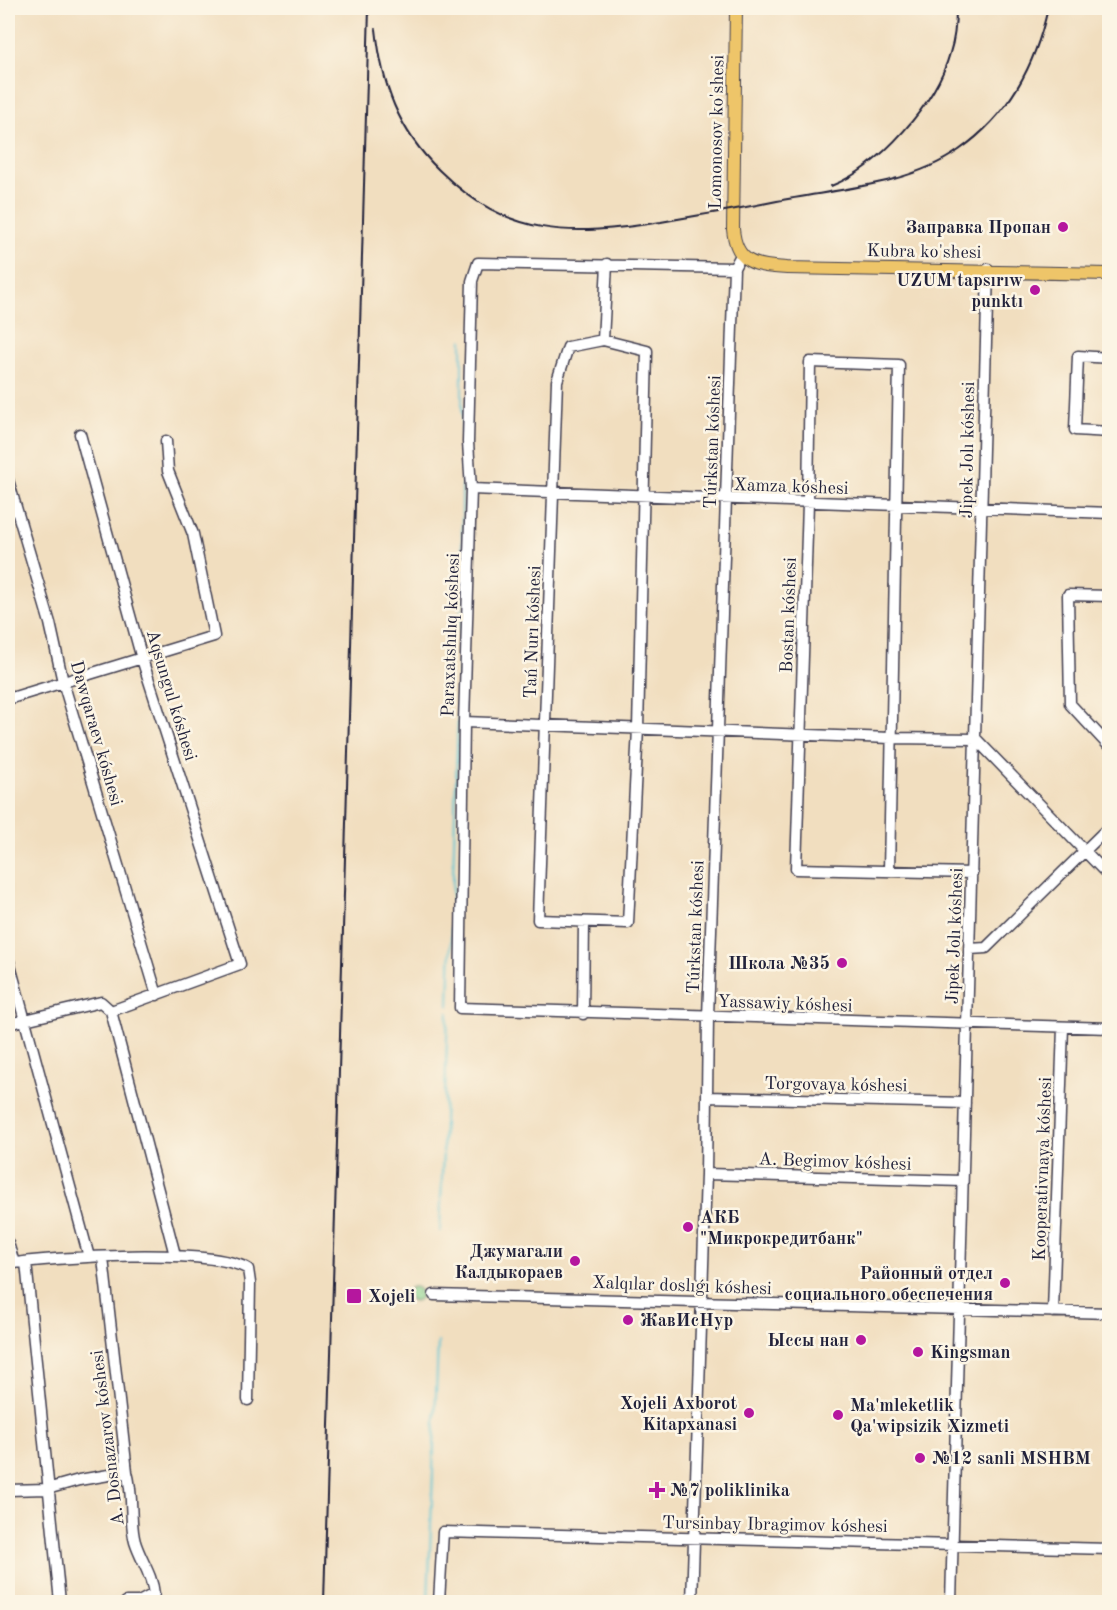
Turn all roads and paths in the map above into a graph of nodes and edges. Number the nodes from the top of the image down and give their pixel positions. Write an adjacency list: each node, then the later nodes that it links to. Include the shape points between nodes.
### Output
1 (736, 8): 2 (main road, Lomonosov ko'shesi, via 733,229 734,243)
2 (741, 255): 4 (street, Túrkstan kóshesi); 5 (main road, Kubra ko'shesi, via 766,266 787,268)
3 (607, 264): 4 (street); 7 (street); 13 (street, Paraxatshılıq kóshesi, via 478,263 472,281 468,442)
4 (734, 268): 16 (street, Túrkstan kóshesi)
5 (988, 269): 6 (main road, Kubra ko'shesi); 19 (street, Jipek Jolı kóshesi)
6 (1110, 273)
7 (603, 340): 14 (street, Tań Nurı kóshesi, via 568,347 556,381); 15 (street, via 647,351)
8 (1110, 358): 9 (street, via 1078,356 1075,430)
9 (1110, 432)
10 (80, 434): 22 (street, Aqsungul kóshesi)
11 (166, 441): 22 (street, via 168,471 193,534 214,636)
12 (8, 480): 23 (street, Dawqaraev kóshesi)
13 (471, 489): 14 (street, Xamza kóshesi); 25 (street, Paraxatshılıq kóshesi)
14 (553, 492): 15 (street, Xamza kóshesi); 26 (street, Tań Nurı kóshesi)
15 (645, 496): 16 (street, Xamza kóshesi); 27 (street)
16 (726, 500): 17 (street, Xamza kóshesi); 28 (street, Túrkstan kóshesi)
17 (808, 503): 18 (street, Xamza kóshesi); 18 (street, Bostan kóshesi, via 810,362 899,365); 29 (street, Bostan kóshesi)
18 (897, 506): 19 (street, Xamza kóshesi); 30 (street)
19 (983, 509): 20 (street, Xamza kóshesi); 31 (street, Jipek Jolı kóshesi)
20 (1110, 513)
21 (1110, 596): 32 (street, via 1068,595 1070,704)
22 (142, 658): 23 (street); 41 (street, Aqsungul kóshesi, via 240,964)
23 (63, 682): 24 (street); 41 (street, Dawqaraev kóshesi)
24 (8, 699)
25 (464, 722): 26 (street); 42 (street, Paraxatshılıq kóshesi)
26 (546, 726): 27 (street); 38 (street, Tań Nurı kóshesi, via 538,920)
27 (638, 729): 28 (street); 38 (street, via 628,923)
28 (719, 732): 29 (street); 45 (street, Túrkstan kóshesi)
29 (800, 735): 30 (street); 35 (street, Bostan kóshesi, via 796,869)
30 (891, 738): 31 (street); 35 (street)
31 (976, 738): 34 (street); 36 (street, Jipek Jolı kóshesi)
32 (1110, 747)
33 (1110, 826): 34 (street)
34 (1084, 850): 37 (street); 39 (street, via 986,948)
35 (889, 871): 36 (street)
36 (972, 873): 39 (street, Jipek Jolı kóshesi)
37 (1110, 877)
38 (584, 922): 44 (street)
39 (970, 949): 48 (street, Jipek Jolı kóshesi)
40 (8, 958): 46 (street)
41 (157, 995): 43 (street)
42 (460, 1008): 44 (street, Yassawiy kóshesi)
43 (111, 1011): 46 (street, via 101,1002); 56 (street)
44 (583, 1014): 45 (street, Yassawiy kóshesi)
45 (708, 1017): 48 (street, Yassawiy kóshesi); 51 (street, Túrkstan kóshesi)
46 (25, 1019): 47 (street); 57 (street)
47 (8, 1024)
48 (968, 1024): 49 (street, Yassawiy kóshesi); 52 (street, Jipek Jolı kóshesi)
49 (1063, 1027): 50 (street, Yassawiy kóshesi); 64 (street, Kooperativnaya kóshesi)
50 (1110, 1028)
51 (707, 1097): 52 (street, Torgovaya kóshesi); 53 (street, Túrkstan kóshesi)
52 (965, 1103): 54 (street, Jipek Jolı kóshesi)
53 (706, 1174): 54 (street, A. Begimov kóshesi); 62 (street, Túrkstan kóshesi)
54 (962, 1181): 63 (street, Jipek Jolı kóshesi)
55 (8, 1243): 60 (street)
56 (175, 1255): 58 (street); 66 (street, via 238,1263 248,1269)
57 (89, 1257): 58 (street); 59 (street)
58 (103, 1258): 67 (street, A. Dosnazarov kóshesi)
59 (26, 1262): 60 (street); 68 (street)
60 (11, 1264)
61 (434, 1295): 62 (street, Xalqılar doslıǵı kóshesi)
62 (700, 1302): 63 (street, Xalqılar doslıǵı kóshesi); 70 (street, Túrkstan kóshesi)
63 (960, 1309): 64 (street, Xalqılar doslıǵı kóshesi); 71 (street, Jipek Jolı kóshesi)
64 (1053, 1312): 65 (street, Xalqılar doslıǵı kóshesi)
65 (1110, 1313)
66 (248, 1400)
67 (127, 1472): 68 (street); 75 (street, A. Dosnazarov kóshesi, via 133,1491 135,1540 153,1579 154,1594)
68 (47, 1489): 69 (street); 73 (street)
69 (8, 1490)
70 (694, 1538): 71 (street, Tursinbay Ibragimov kóshesi); 76 (street, Tursinbay Ibragimov kóshesi, via 441,1533); 77 (street, Túrkstan kóshesi)
71 (953, 1545): 72 (street, Tursinbay Ibragimov kóshesi); 78 (street, Jipek Jolı kóshesi)
72 (1110, 1549)
73 (60, 1602)
74 (126, 1602): 75 (street)
75 (139, 1602)
76 (439, 1602)
77 (692, 1602)
78 (951, 1602)

